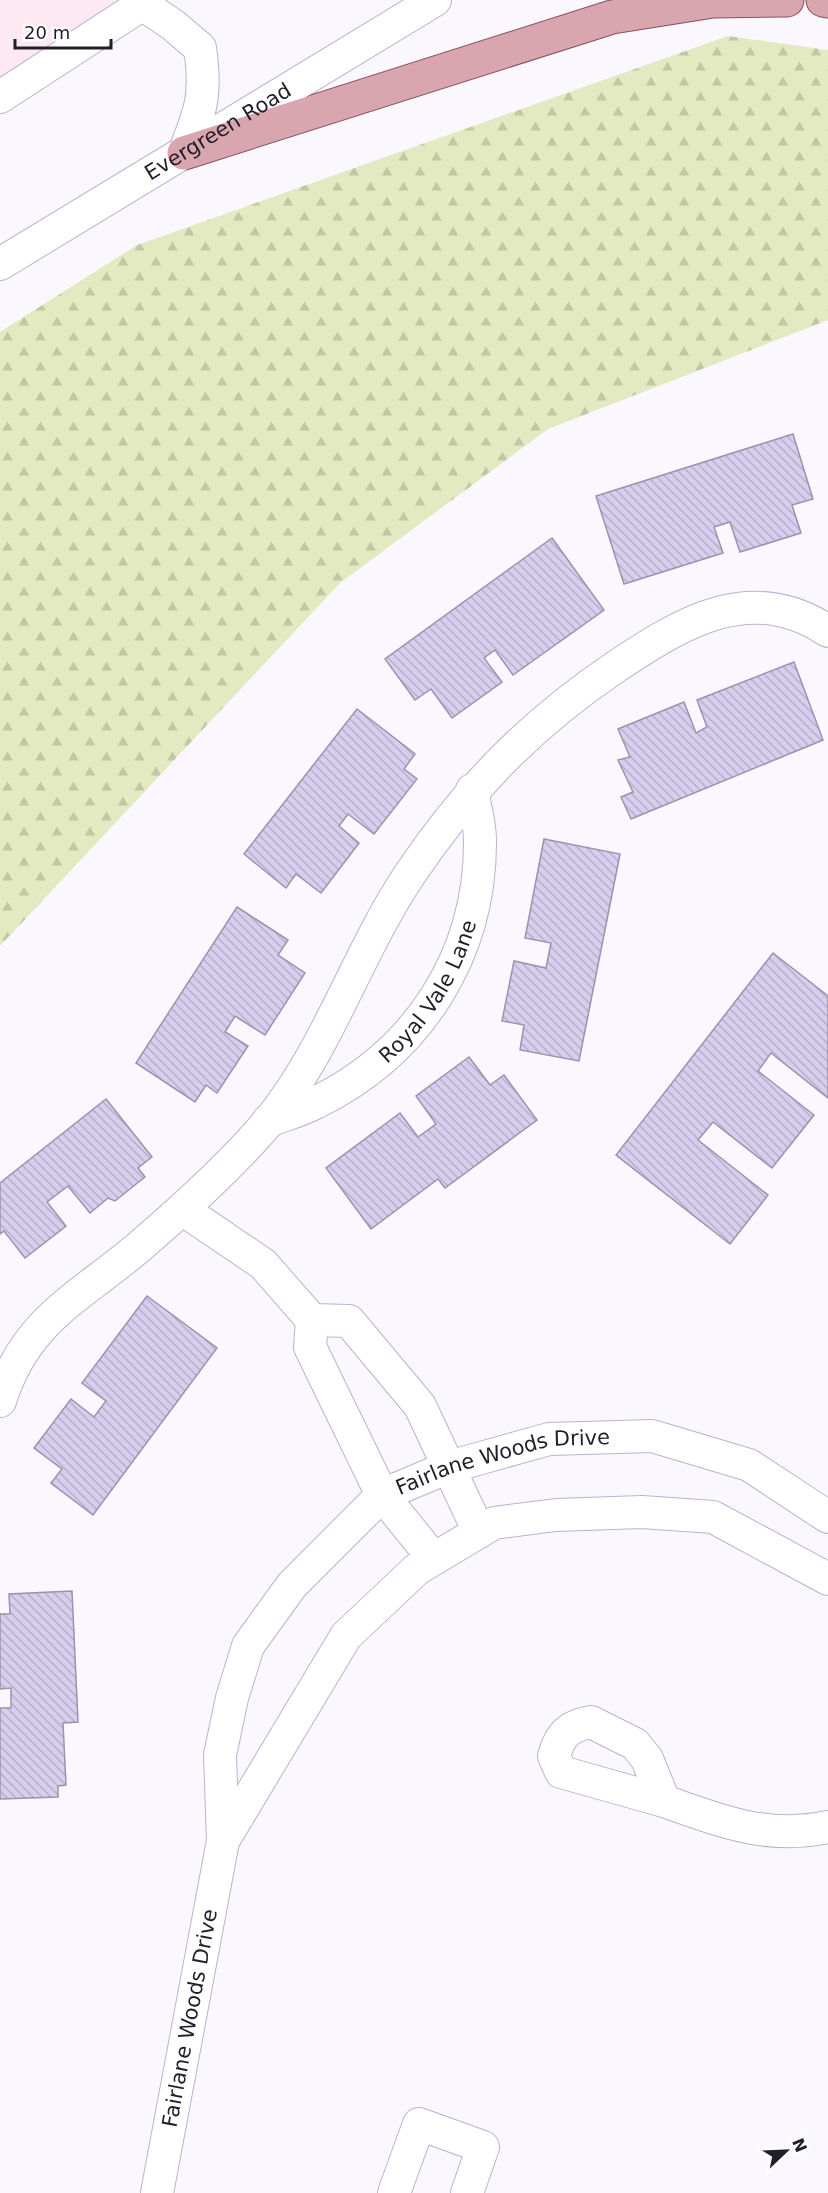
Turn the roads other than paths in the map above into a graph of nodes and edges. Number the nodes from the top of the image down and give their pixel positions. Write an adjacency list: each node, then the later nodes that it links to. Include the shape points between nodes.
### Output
1 (435, 0): 7 (street, Evergreen Road)
2 (787, 0): 7 (main road, via 713,0 612,17)
3 (823, 0): 5 (main road)
4 (144, 1): 6 (street); 7 (street, via 200,48 205,81 202,108)
5 (828, 1)
6 (0, 97)
7 (184, 153): 8 (street, Evergreen Road)
8 (0, 264)
9 (828, 631): 10 (street, Royal Vale Lane, via 807,619 769,609 702,616 668,632 574,695 510,750)
10 (472, 790): 11 (street, Royal Vale Lane, via 410,875 301,1076); 11 (street, Royal Vale Lane, via 480,838 477,894 463,945 439,996 405,1040 363,1074 315,1103)
11 (268, 1121): 12 (street, Royal Vale Lane)
12 (182, 1209): 13 (street, via 263,1264); 14 (street, Royal Vale Lane, via 58,1309 8,1374)
13 (312, 1320): 15 (street, via 349,1321 420,1406); 16 (street, via 310,1347)
14 (0, 1401)
15 (449, 1467): 16 (street, Fairlane Woods Drive); 17 (street, Fairlane Woods Drive, via 549,1439 652,1436 749,1465); 18 (street)
16 (382, 1495): 19 (street); 23 (street, Fairlane Woods Drive, via 292,1585 248,1646 220,1755)
17 (828, 1517)
18 (479, 1532): 19 (street, Fairlane Woods Drive); 20 (street, Fairlane Woods Drive, via 494,1523 556,1515 642,1512 712,1517)
19 (434, 1559): 23 (street, Fairlane Woods Drive, via 417,1569 346,1636)
20 (828, 1579)
21 (664, 1801): 22 (street, via 735,1826 759,1830 807,1831)
22 (828, 1827)
23 (223, 1841): 24 (street, Fairlane Woods Drive)
24 (156, 2193)
25 (394, 2193): 26 (street, via 418,2124 483,2147)
26 (468, 2193)

